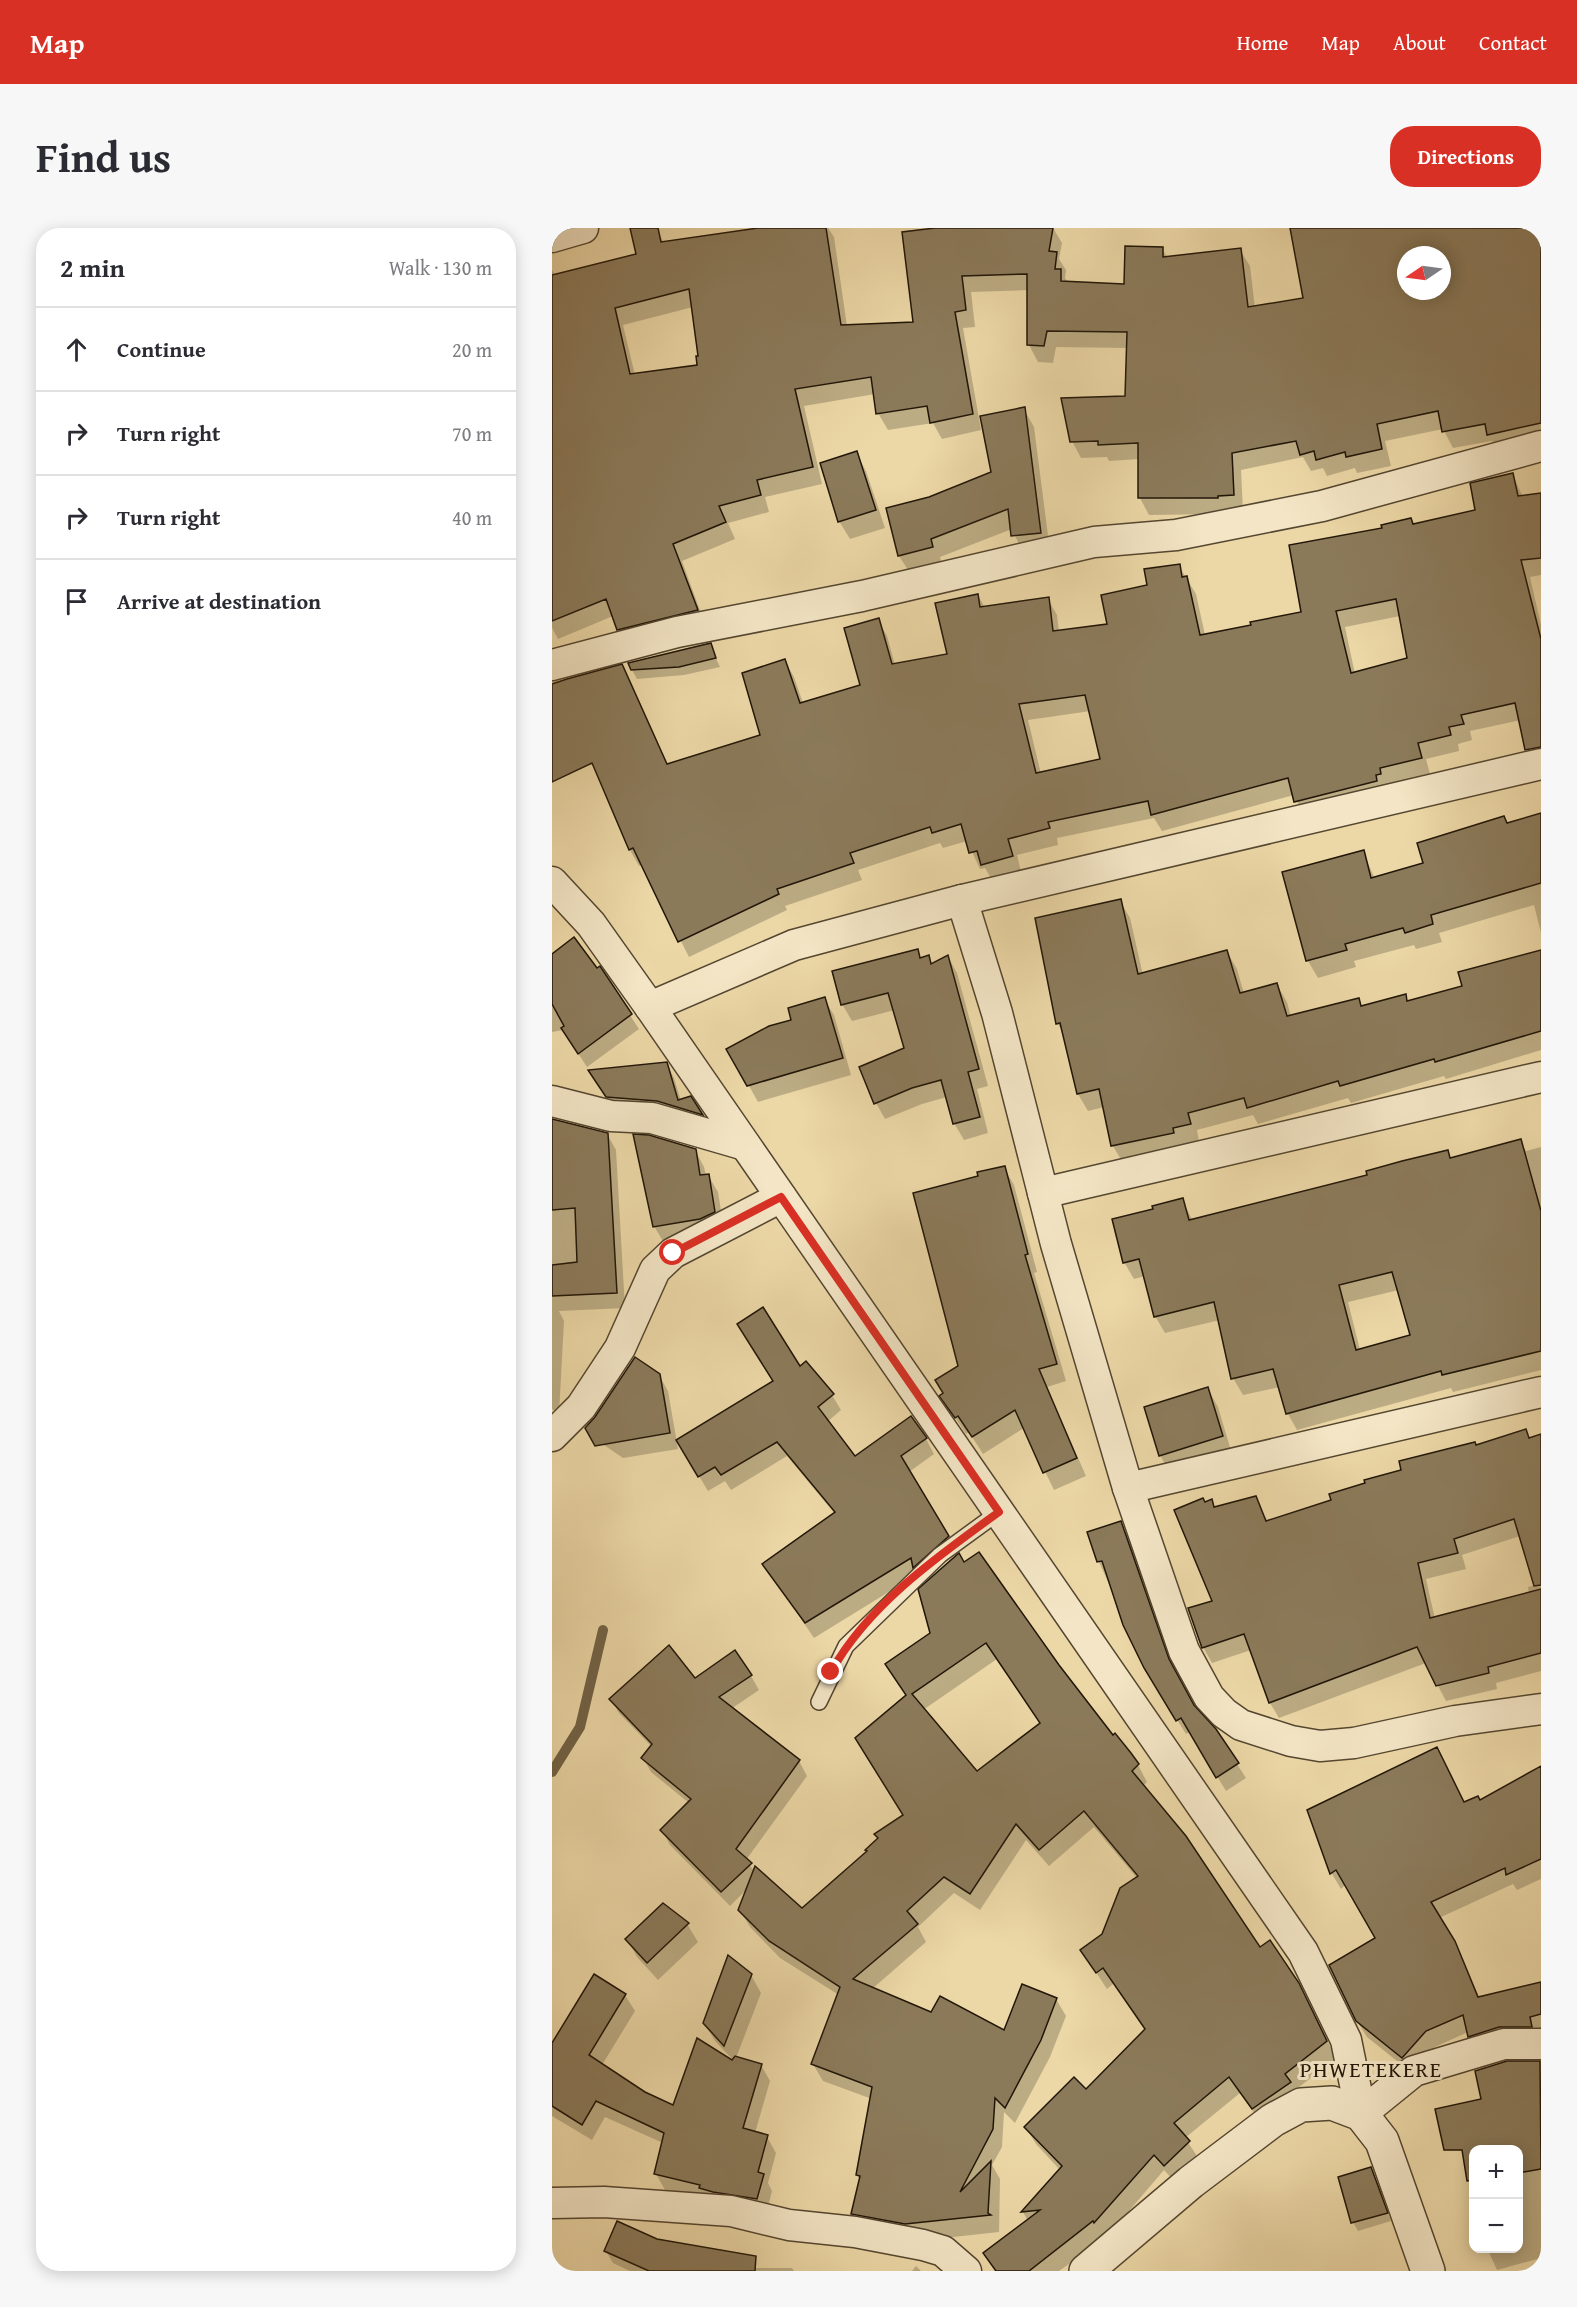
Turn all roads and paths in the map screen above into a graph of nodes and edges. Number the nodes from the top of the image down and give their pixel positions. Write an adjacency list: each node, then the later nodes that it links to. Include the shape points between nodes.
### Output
1 (583, 228): 2 (street)
2 (552, 237)
3 (1541, 446): 4 (street, via 1322,506 1176,535 1094,543 862,596 677,632)
4 (552, 665)
5 (1541, 764): 7 (street)
6 (552, 882): 8 (street, via 591,924)
7 (962, 900): 8 (street, via 794,945); 12 (street, via 998,1013)
8 (651, 1008): 11 (street)
9 (1541, 1077): 12 (street)
10 (552, 1101): 11 (street, via 612,1116 652,1118)
11 (745, 1145): 13 (street)
12 (1043, 1193): 16 (street)
13 (781, 1197): 15 (street, via 673,1253 655,1270 620,1348 580,1407); 17 (street)
14 (1541, 1392): 16 (street)
15 (552, 1436)
16 (1128, 1488): 19 (street, via 1184,1651 1209,1697 1241,1725 1320,1746)
17 (999, 1512): 18 (lane, via 940,1555 846,1646); 21 (street, via 1303,1952 1346,2040)
18 (819, 1702)
19 (1541, 1709)
20 (1541, 2044): 21 (street, via 1504,2044 1414,2071)
21 (1360, 2114): 24 (street, via 1332,2103 1301,2105 1273,2120 1191,2182); 25 (street, via 1382,2141)
22 (552, 2203): 23 (street, via 604,2202 731,2211 789,2225 923,2245 943,2252)
23 (966, 2271)
24 (1086, 2271)
25 (1428, 2271)

